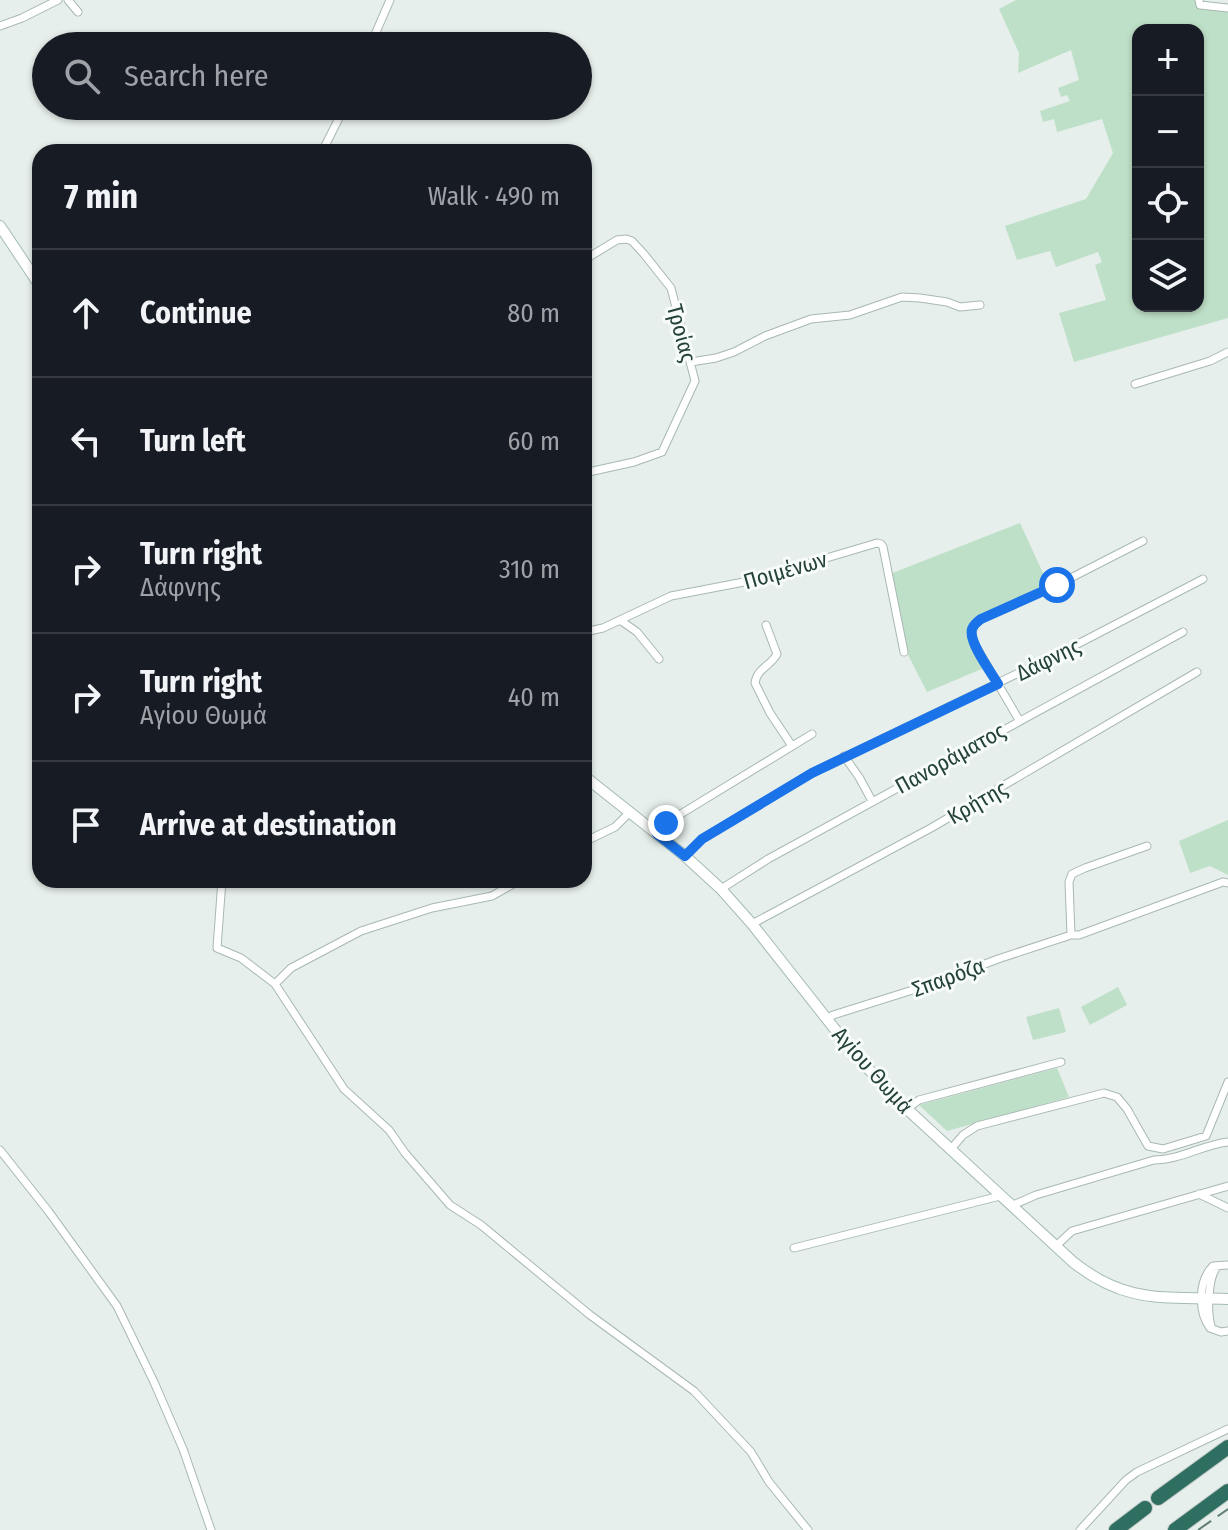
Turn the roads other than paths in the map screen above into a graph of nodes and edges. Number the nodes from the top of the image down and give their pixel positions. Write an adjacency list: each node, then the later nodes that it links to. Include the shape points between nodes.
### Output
1 (58, 0): 7 (street)
2 (68, 0): 6 (street)
3 (390, 0): 8 (street)
4 (1199, 0): 5 (street, via 1200,5)
5 (1228, 8)
6 (78, 12)
7 (0, 26)
8 (376, 32)
9 (338, 120): 10 (street)
10 (326, 144)
11 (0, 226): 13 (main road)
12 (592, 255): 16 (street, Τροίας, via 617,240 632,241 671,288)
13 (32, 274)
14 (980, 305): 16 (street, via 960,307 902,297 850,315 811,319 734,352)
15 (1228, 352): 17 (street)
16 (691, 362): 18 (street, Τροίας, via 695,381 662,452)
17 (1135, 384)
18 (592, 471)
19 (1143, 541): 28 (street, via 973,625 974,643)
20 (1203, 579): 28 (street, Δάφνης)
21 (620, 620): 23 (street, Ποιμένων); 25 (street, Ποιμένων, via 671,596 749,581 877,543 883,547); 26 (street)
22 (766, 625): 31 (street, via 777,654 755,683)
23 (592, 630)
24 (1183, 632): 29 (street, Πανοράματος)
25 (904, 652)
26 (659, 659)
27 (1197, 672): 44 (street, Κρήτης, via 931,828)
28 (998, 684): 29 (street); 32 (street, Δάφνης)
29 (1019, 720): 34 (street, Πανοράματος)
30 (812, 734): 31 (street)
31 (792, 746): 36 (street, via 666,823)
32 (844, 756): 34 (street); 39 (street, Δάφνης, via 702,839)
33 (592, 782): 35 (main road, Αγίου Θωμά)
34 (872, 801): 43 (street, Πανοράματος)
35 (630, 812): 36 (main road, Αγίου Θωμά); 37 (street)
36 (657, 834): 39 (main road, Αγίου Θωμά)
37 (592, 838)
38 (1147, 846): 45 (street, via 1072,874)
39 (685, 856): 43 (main road, Αγίου Θωμά)
40 (1228, 883): 45 (street, Σπαρόζα)
41 (221, 888): 46 (street, via 217,948 241,958)
42 (506, 888): 46 (street, via 361,931 291,968)
43 (721, 889): 44 (main road, Αγίου Θωμά)
44 (752, 924): 47 (main road, Αγίου Θωμά)
45 (1071, 935): 47 (street, Σπαρόζα)
46 (275, 984): 71 (street, via 344,1089 389,1130 450,1205 694,1391 751,1452)
47 (827, 1019): 50 (main road, Αγίου Θωμά)
48 (1061, 1062): 50 (street, via 919,1100)
49 (1228, 1082): 52 (street, via 1206,1136 1163,1149 1148,1146 1127,1109 1117,1097 1104,1093 977,1126)
50 (907, 1109): 52 (main road, Αγίου Θωμά)
51 (1228, 1142): 57 (street)
52 (951, 1149): 56 (main road, Αγίου Θωμά)
53 (0, 1150): 70 (street, via 117,1306 177,1436)
54 (1228, 1186): 55 (street)
55 (1199, 1194): 58 (street); 59 (street, via 1072,1231)
56 (1000, 1196): 57 (main road, Αγίου Θωμά); 60 (street)
57 (1011, 1206): 59 (main road, Αγίου Θωμά)
58 (1228, 1208)
59 (1056, 1246): 62 (main road, Αγίου Θωμά, via 1090,1275 1123,1290 1161,1298)
60 (794, 1248)
61 (1224, 1264): 62 (street, via 1212,1272)
62 (1206, 1298): 63 (main road, Αγίου Θωμά); 64 (street, via 1215,1331)
63 (1228, 1299)
64 (1228, 1331)
65 (1228, 1429): 72 (street, via 1137,1472)
66 (1228, 1447): 68 (highway)
67 (1228, 1491): 74 (highway)
68 (1158, 1498)
69 (1145, 1508): 73 (highway)
70 (211, 1530)
71 (808, 1530)
72 (1080, 1530)
73 (1116, 1530)
74 (1175, 1530)

